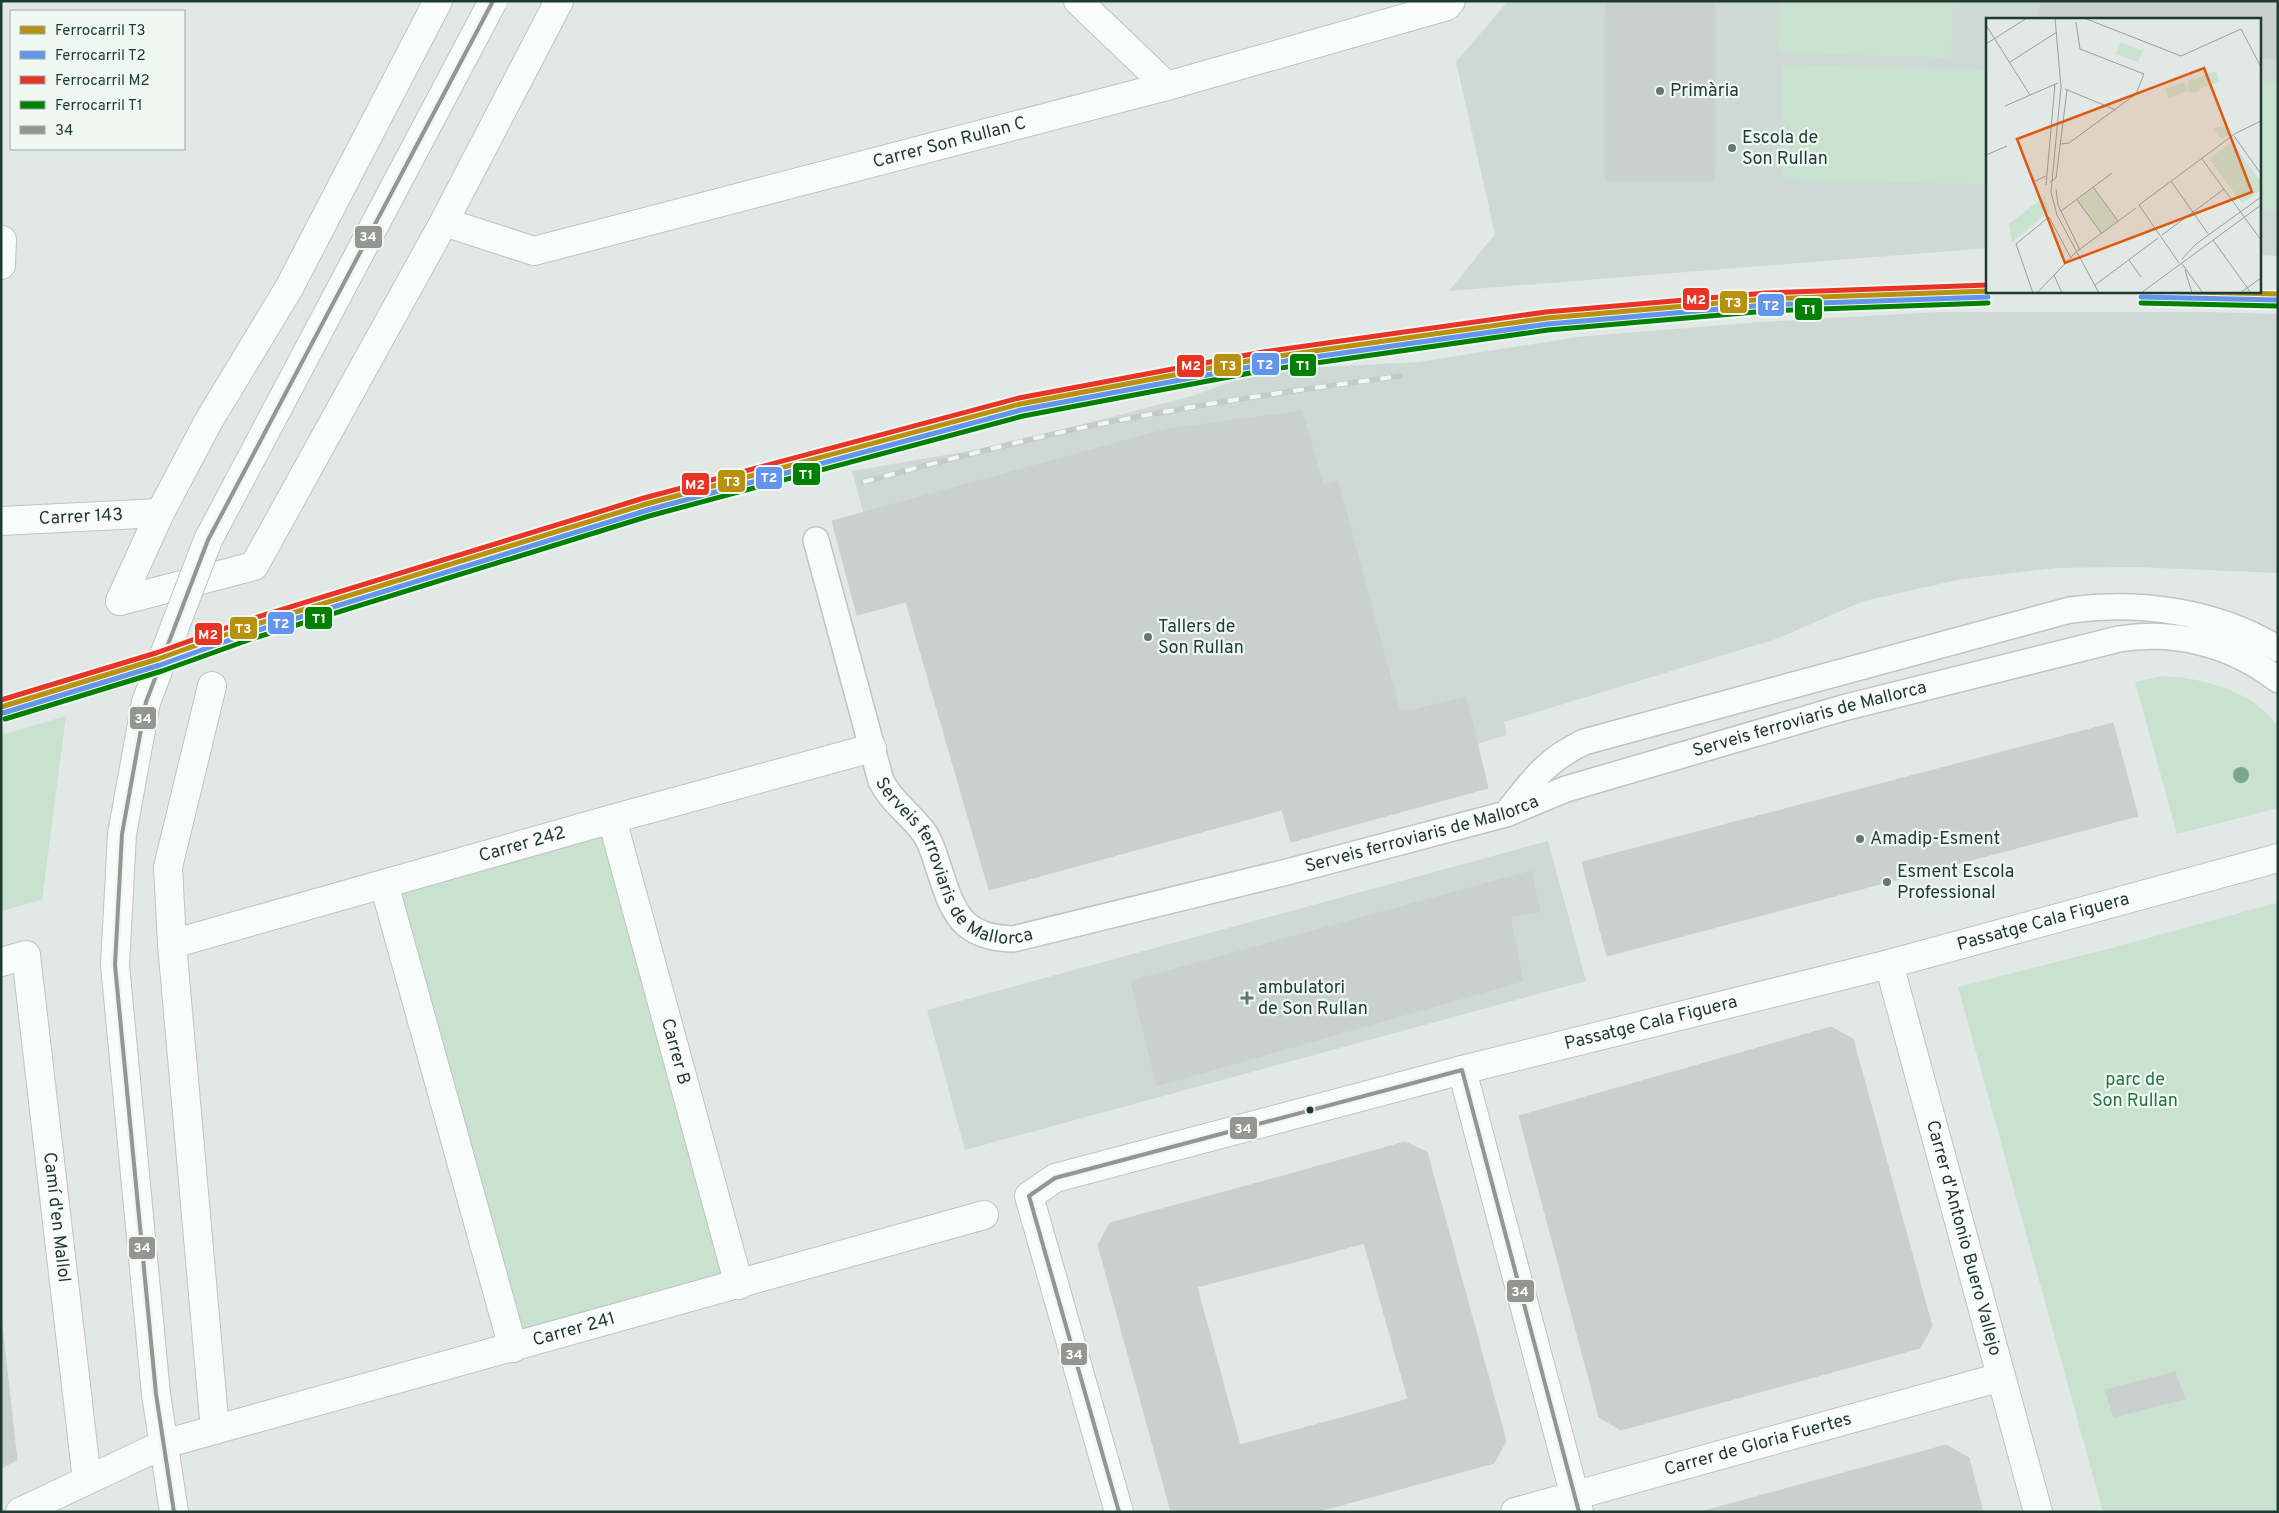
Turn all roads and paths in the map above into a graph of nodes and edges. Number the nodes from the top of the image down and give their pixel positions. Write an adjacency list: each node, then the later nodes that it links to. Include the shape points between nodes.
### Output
1 (438, 1): 10 (street, via 289,288 208,422)
2 (493, 1): 30 (street, bridge, via 208,540 146,702 122,834 115,965 156,1394)
3 (559, 1): 7 (street)
4 (1078, 1): 6 (street)
5 (1451, 1): 6 (street, Carrer Son Rullan C, via 1447,6)
6 (1167, 86): 7 (street, Carrer Son Rullan C, via 534,251)
7 (444, 222): 10 (street, via 254,566 120,601)
8 (2, 240): 9 (street)
9 (1, 264)
10 (160, 513): 11 (street, Carrer 143)
11 (1, 521)
12 (816, 540): 16 (lane, Serveis ferroviaris de Mallorca)
13 (2278, 649): 17 (lane, via 2218,622 2182,613 2125,606 2070,610 1584,742 1546,765)
14 (2278, 680): 17 (lane, Serveis ferroviaris de Mallorca, via 2248,661 2191,638 2154,635 2119,639 1833,711 1566,789)
15 (212, 686): 21 (street, via 168,867)
16 (872, 748): 17 (lane, Serveis ferroviaris de Mallorca, via 887,792 926,836 950,904 960,920 993,939 1013,939); 18 (street, Carrer 242)
17 (1506, 814)
18 (612, 819): 20 (street, Carrer 242); 26 (street, Carrer B)
19 (2278, 858): 23 (street, Passatge Cala Figuera)
20 (384, 884): 21 (street, Carrer 242); 27 (street)
21 (172, 944): 29 (street)
22 (14, 959): 31 (street, Camí d'en Mallol)
23 (1889, 964): 24 (street, Passatge Cala Figuera); 28 (street, Carrer d'Antonio Buero Vallejo)
24 (1462, 1070): 32 (street); 35 (street, Passatge Cala Figuera, via 1055,1178 1028,1196)
25 (984, 1215): 26 (street, Carrer 241)
26 (739, 1285): 27 (street, Carrer 241)
27 (513, 1348): 29 (street, Carrer 241)
28 (2001, 1377): 32 (street, Carrer de Gloria Fuertes); 37 (street, Carrer d'Antonio Buero Vallejo)
29 (215, 1430): 30 (street, Carrer 241)
30 (164, 1444): 31 (street, Carrer 241); 34 (street)
31 (87, 1480): 33 (street, Carrer 241)
32 (1576, 1504): 36 (street, Carrer de Gloria Fuertes)
33 (20, 1512)
34 (174, 1512)
35 (1119, 1512)
36 (1515, 1512)
37 (2038, 1512)

